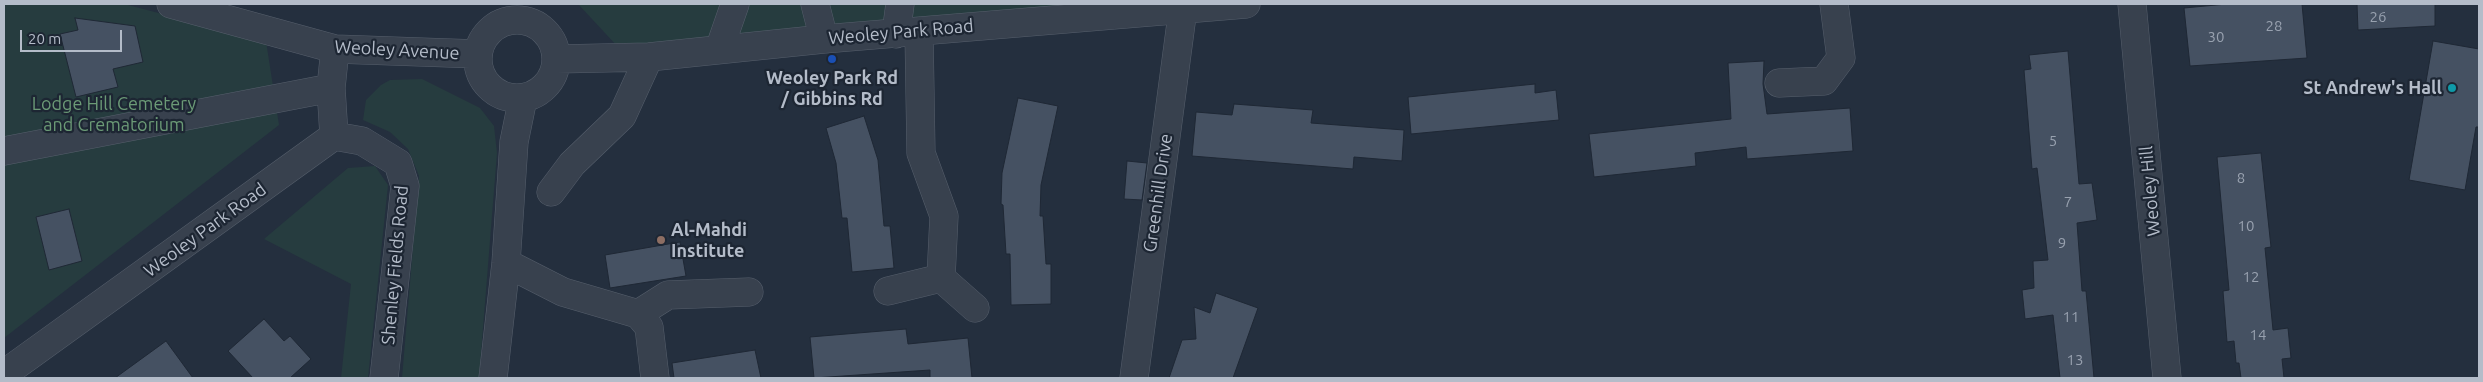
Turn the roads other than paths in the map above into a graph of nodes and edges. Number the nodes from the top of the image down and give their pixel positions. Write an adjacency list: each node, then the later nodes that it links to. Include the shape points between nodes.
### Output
1 (171, 4): 13 (street, Weoley Avenue)
2 (735, 4): 14 (street)
3 (815, 4): 12 (street)
4 (900, 4): 11 (street)
5 (1246, 4): 8 (street, Weoley Park Road)
6 (1834, 4): 18 (street, via 1841,58 1824,80)
7 (2132, 4): 35 (street, Weoley Hill)
8 (1196, 6): 9 (street, Weoley Park Road); 34 (street, Greenhill Drive)
9 (1075, 10): 11 (street, Weoley Park Road)
10 (515, 12): 15 (street, via 481,43); 17 (street, via 545,32 554,47)
11 (908, 33): 12 (street, Weoley Park Road); 25 (street, via 921,153 944,216)
12 (824, 39): 14 (street, Weoley Park Road)
13 (335, 49): 15 (street, Weoley Avenue); 19 (street)
14 (719, 50): 16 (street, Weoley Park Road)
15 (478, 54): 20 (street, via 478,66 489,87 499,94)
16 (649, 57): 17 (street, Weoley Park Road); 23 (street, via 622,116 572,164)
17 (556, 59): 20 (street, via 555,70 543,88)
18 (1779, 83)
19 (330, 88): 21 (street); 22 (street)
20 (523, 98): 24 (street, via 514,142)
21 (334, 136): 30 (street, Weoley Park Road); 31 (street, Shenley Fields Road, via 362,141 398,163 405,186)
22 (4, 151)
23 (551, 192)
24 (506, 263): 29 (street, via 563,292); 32 (street)
25 (941, 278): 26 (street); 28 (street)
26 (888, 290)
27 (748, 292): 29 (street, via 668,295)
28 (975, 308)
29 (638, 314): 33 (street, via 649,327)
30 (4, 374)
31 (384, 378)
32 (493, 378)
33 (655, 378)
34 (1134, 378)
35 (2167, 378)

